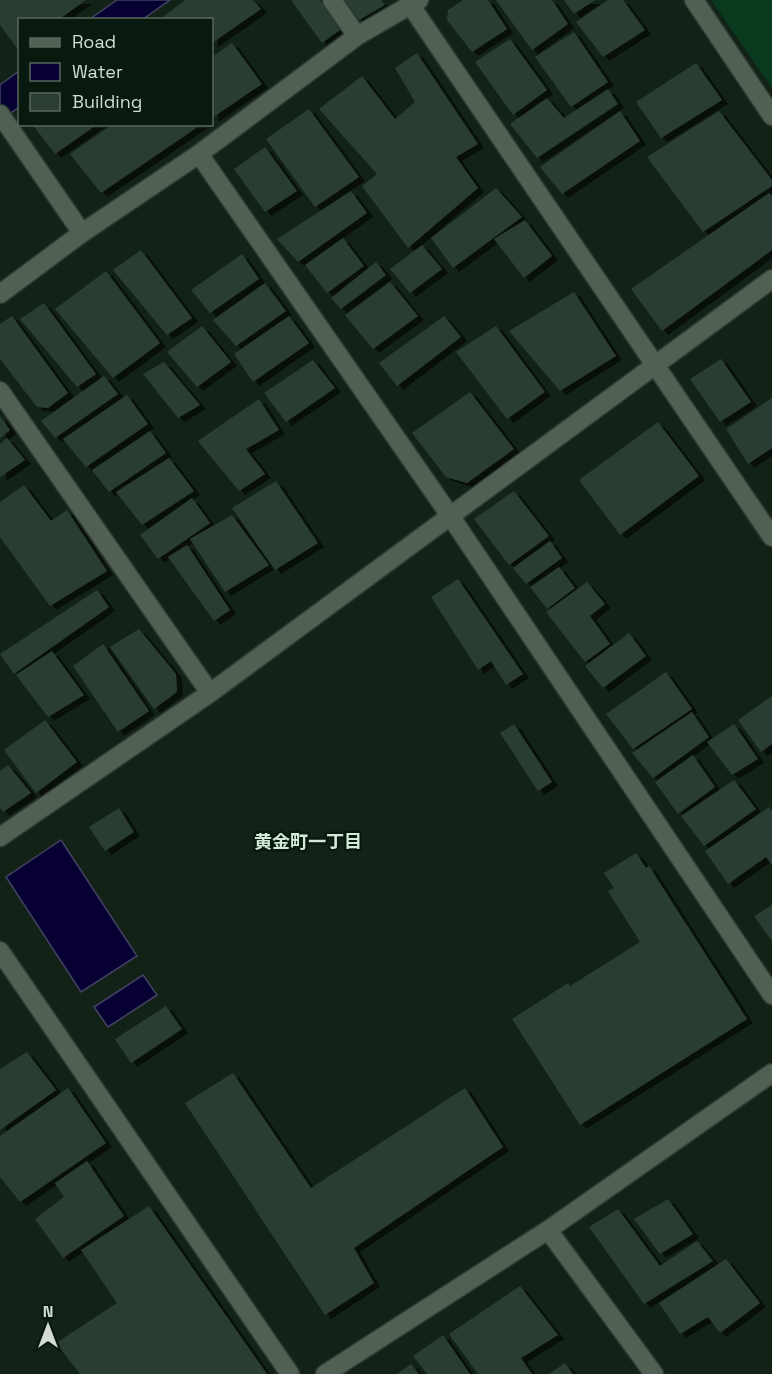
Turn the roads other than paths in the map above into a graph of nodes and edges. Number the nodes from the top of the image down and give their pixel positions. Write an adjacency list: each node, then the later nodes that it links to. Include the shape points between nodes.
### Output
1 (332, 0): 4 (street)
2 (694, 0): 5 (street)
3 (415, 3): 4 (street); 11 (street)
4 (357, 36): 7 (street)
5 (772, 116)
6 (4, 120): 8 (street)
7 (199, 154): 8 (street); 13 (street)
8 (82, 233): 10 (street)
9 (772, 279): 11 (street)
10 (0, 294)
11 (655, 363): 13 (street); 14 (street)
12 (0, 391): 15 (street)
13 (451, 517): 15 (street); 18 (street)
14 (772, 537)
15 (210, 693): 16 (street)
16 (0, 837)
17 (0, 951): 21 (street)
18 (772, 995)
19 (772, 1073): 20 (street)
20 (548, 1230): 22 (street); 23 (street)
21 (290, 1374)
22 (325, 1374)
23 (654, 1374)

